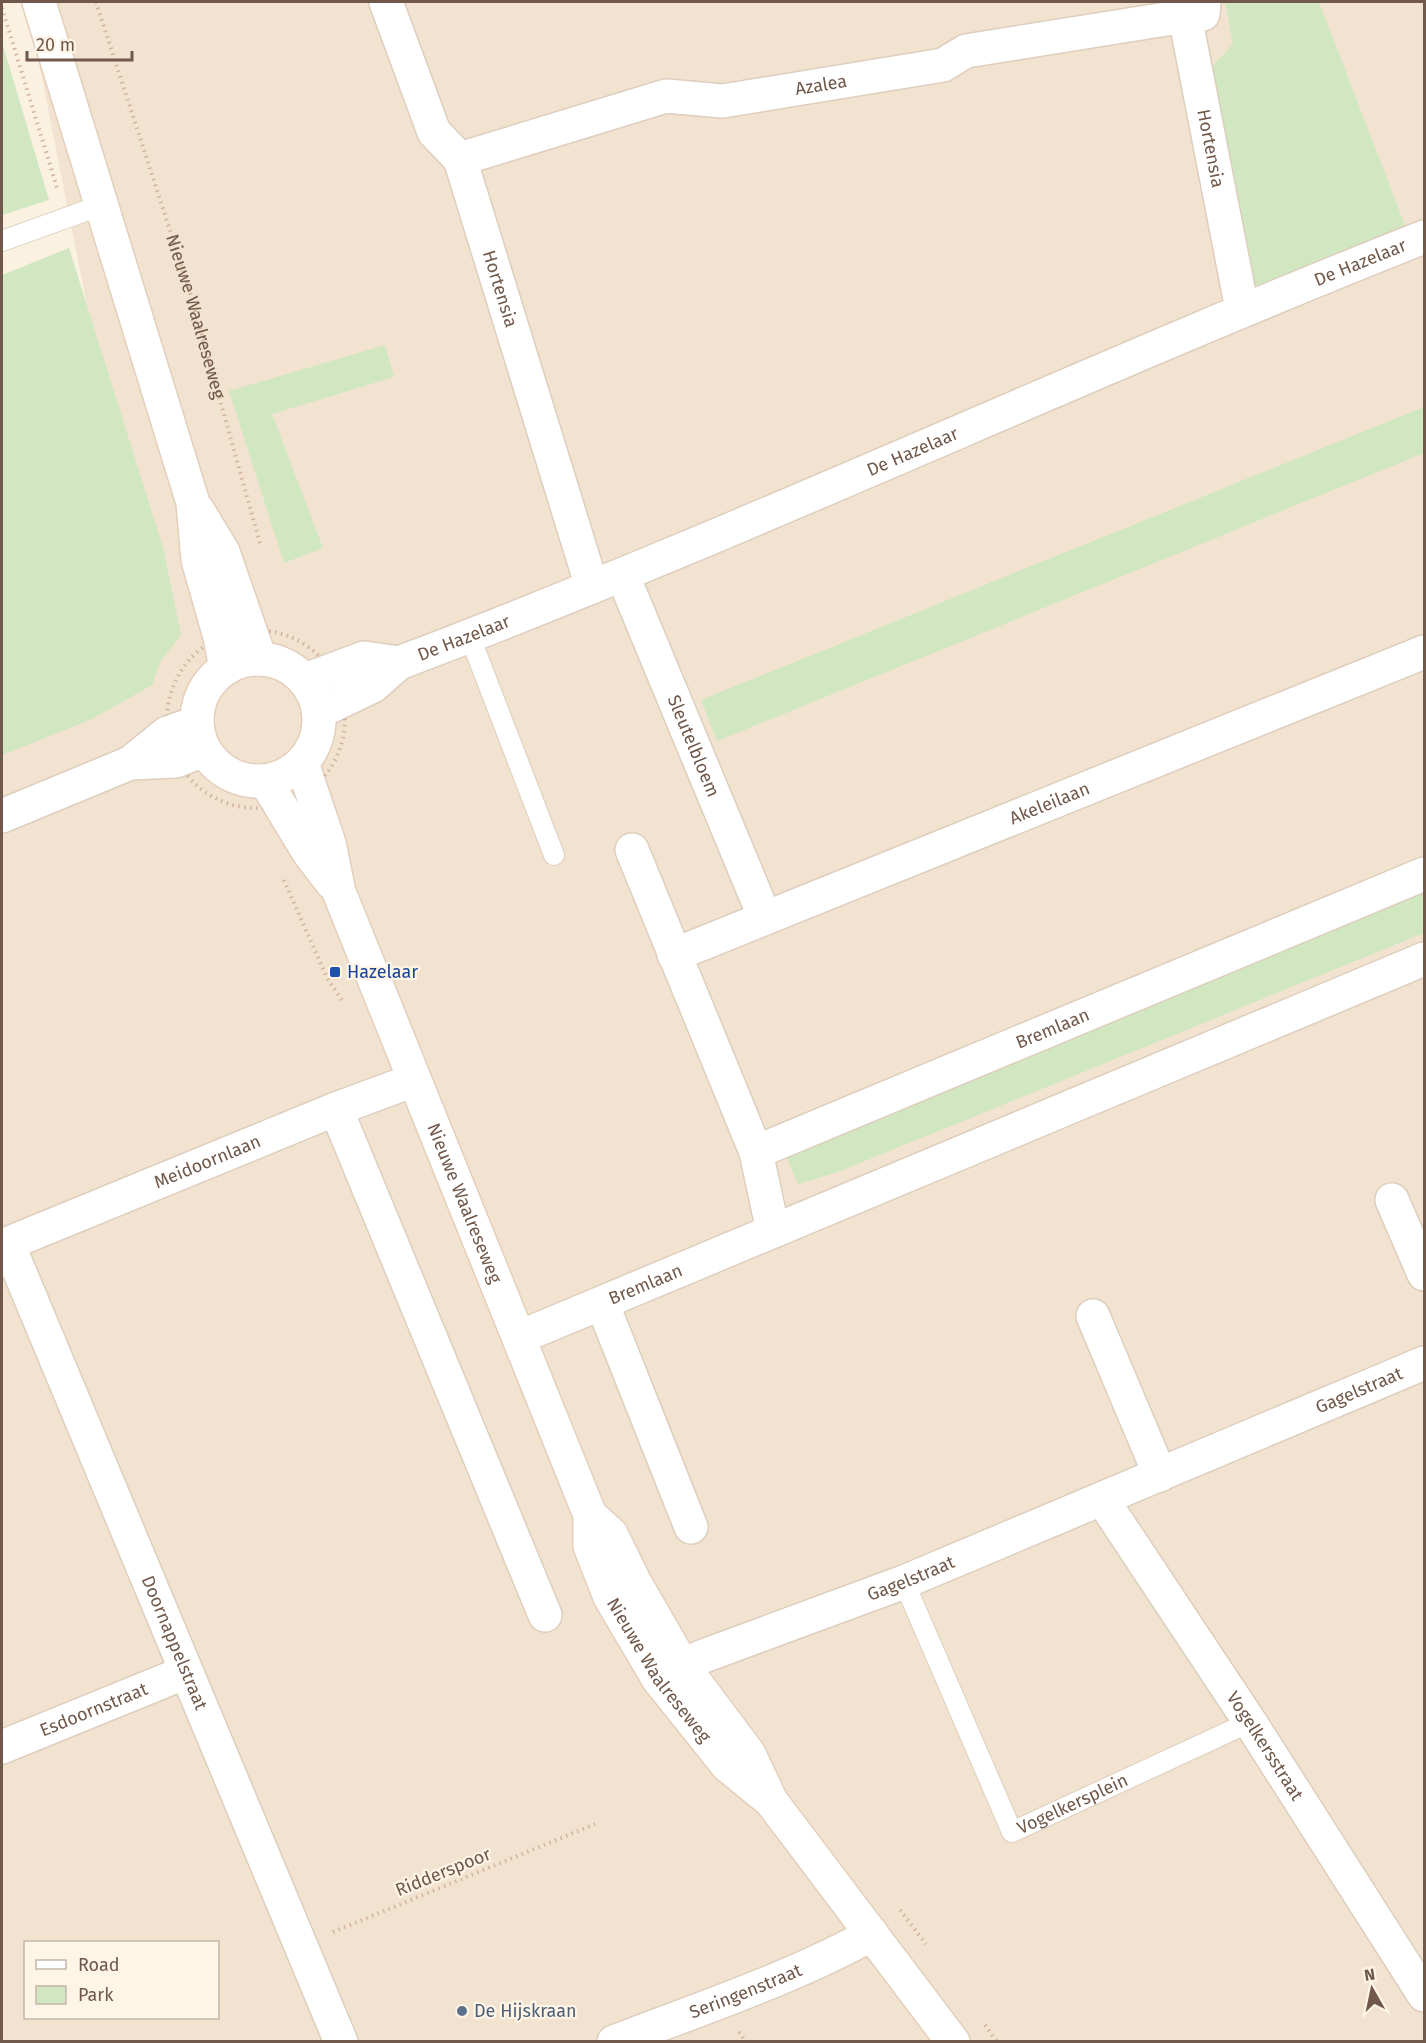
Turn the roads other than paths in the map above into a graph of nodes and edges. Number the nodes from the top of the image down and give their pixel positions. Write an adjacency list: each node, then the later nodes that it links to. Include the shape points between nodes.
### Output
1 (39, 2): 5 (street)
2 (386, 2): 4 (street, Hortensia, via 434,132)
3 (1195, 9): 4 (street, Azalea, via 966,51 943,65 723,101 666,96); 8 (street, Hortensia)
4 (460, 159): 11 (street, Hortensia)
5 (102, 204): 7 (lane); 9 (street)
6 (1425, 237): 8 (street, De Hazelaar)
7 (2, 241)
8 (1242, 309): 10 (street, De Hazelaar)
9 (193, 503): 14 (street, via 223,552); 16 (street, via 198,560)
10 (623, 576): 11 (street, De Hazelaar); 27 (street, Sleutelbloem)
11 (592, 587): 12 (street, De Hazelaar)
12 (470, 637): 15 (street, De Hazelaar); 24 (lane)
13 (1425, 652): 27 (street, Akeleilaan)
14 (260, 659): 16 (street); 17 (street, via 281,663)
15 (399, 663): 17 (street, De Hazelaar, via 364,658); 18 (street, De Hazelaar)
16 (226, 668): 19 (street, via 210,682 199,702)
17 (305, 680): 18 (street)
18 (333, 714): 20 (street, via 319,730 313,749)
19 (200, 737): 21 (street, via 215,765 248,781); 22 (street, via 167,733 130,763)
20 (315, 769): 21 (street, via 285,776); 26 (street, Nieuwe Waalreseweg)
21 (261, 796): 26 (street, Nieuwe Waalreseweg)
22 (2, 816)
23 (632, 850): 28 (street)
24 (554, 855)
25 (1425, 874): 32 (street, Bremlaan)
26 (339, 892): 30 (street, Nieuwe Waalreseweg)
27 (765, 918): 28 (street, Akeleilaan)
28 (674, 955): 32 (street)
29 (1425, 959): 34 (street, Bremlaan)
30 (414, 1080): 31 (street, Meidoornlaan); 39 (street, Nieuwe Waalreseweg)
31 (336, 1109): 35 (street, Meidoornlaan); 45 (street)
32 (756, 1152): 34 (street)
33 (1392, 1200): 36 (street)
34 (772, 1231): 37 (street, Bremlaan)
35 (5, 1245): 46 (street, Doornappelstraat)
36 (1425, 1274)
37 (602, 1303): 39 (street, Bremlaan); 43 (street)
38 (1093, 1316): 41 (street)
39 (520, 1337): 47 (street, Nieuwe Waalreseweg, via 590,1515 590,1545 610,1597)
40 (1425, 1364): 41 (street, Gagelstraat)
41 (1160, 1475): 42 (street, Gagelstraat)
42 (1102, 1499): 44 (street, Gagelstraat); 48 (street, Vogelkersstraat)
43 (691, 1527)
44 (904, 1582): 47 (street, Gagelstraat); 48 (lane, Vogelkersplein, via 1012,1832)
45 (545, 1615)
46 (186, 1672): 49 (street, Esdoornstraat); 52 (street, Doornappelstraat)
47 (671, 1673): 50 (street, Nieuwe Waalreseweg, via 727,1765 771,1801)
48 (1250, 1722): 51 (street, Vogelkersstraat)
49 (2, 1747)
50 (872, 1934): 53 (street, Seringenstraat); 54 (street, Nieuwe Waalreseweg)
51 (1425, 1995)
52 (341, 2042)
53 (614, 2042)
54 (953, 2042)

